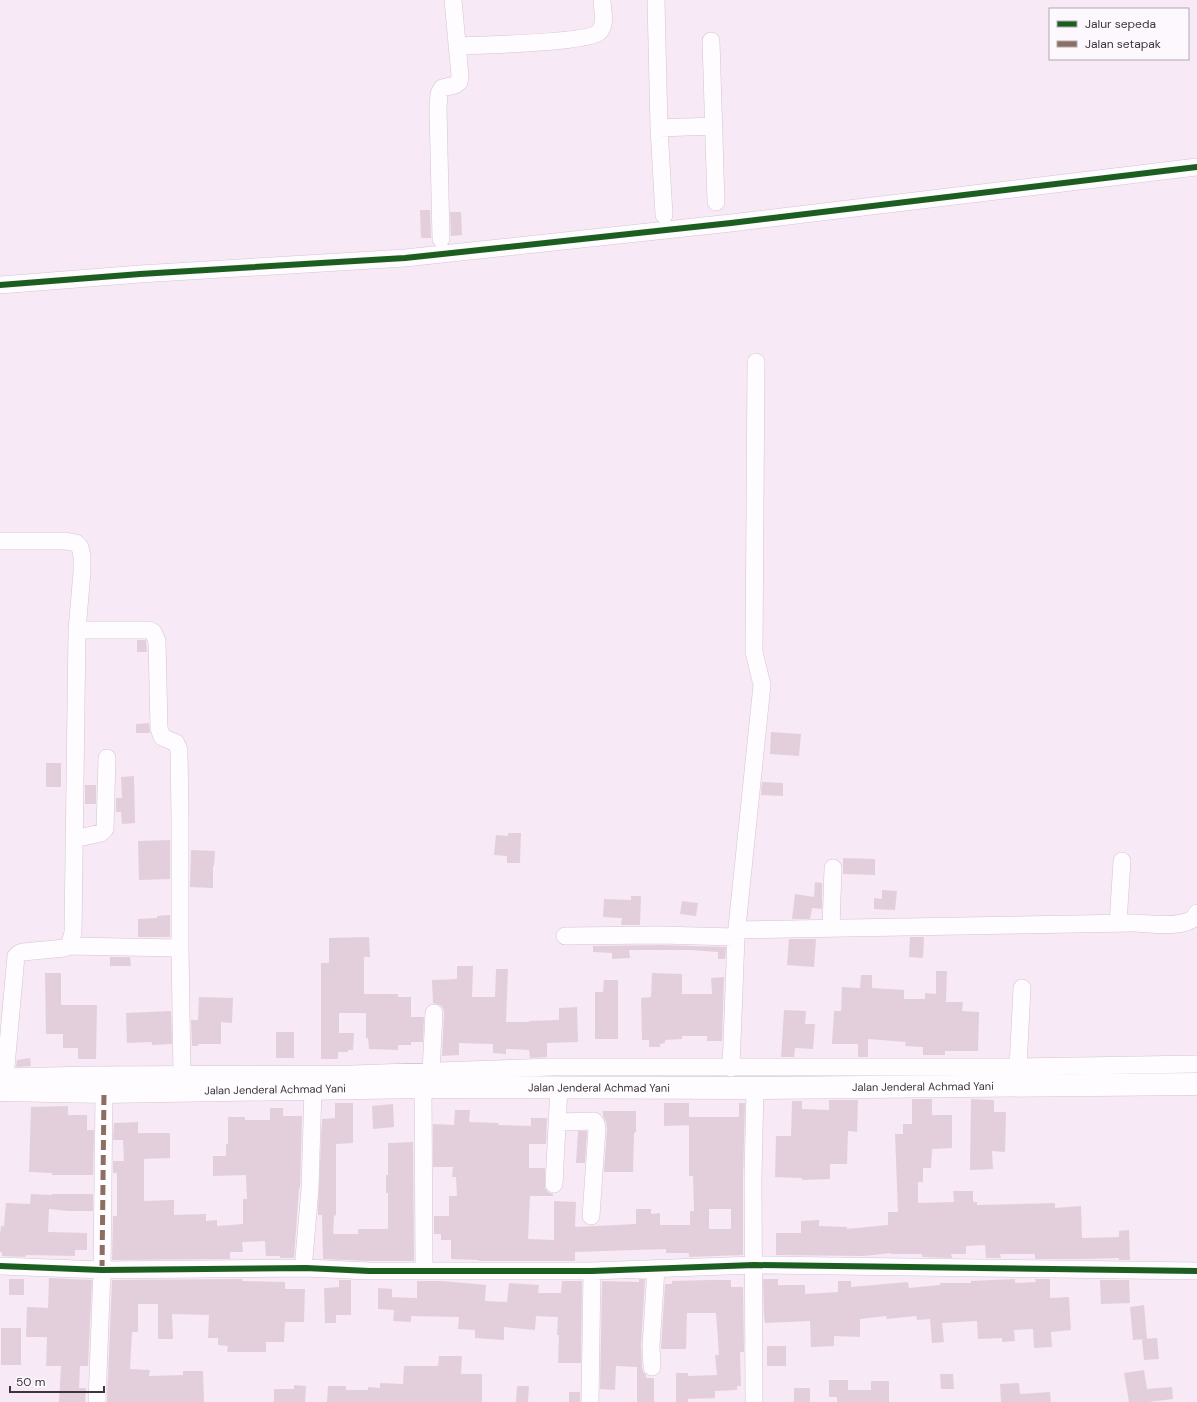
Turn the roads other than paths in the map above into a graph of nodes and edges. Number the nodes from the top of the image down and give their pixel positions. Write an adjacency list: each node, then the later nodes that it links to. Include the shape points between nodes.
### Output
1 (453, 0): 5 (street)
2 (602, 0): 5 (street, via 604,25 598,33 586,38)
3 (656, 0): 7 (street)
4 (711, 41): 6 (street)
5 (457, 46): 11 (street, via 459,82 442,88 439,94)
6 (714, 126): 7 (street); 9 (street)
7 (659, 128): 10 (street)
8 (1197, 167): 12 (street, via 731,223 405,258)
9 (716, 202)
10 (664, 215)
11 (441, 239)
12 (0, 285)
13 (756, 362): 23 (street, via 754,652 762,685)
14 (0, 541): 15 (street, via 65,541 76,543 80,547 82,572)
15 (77, 630): 17 (street); 26 (street, via 148,630 156,636 159,728 162,737 176,742 179,750)
16 (107, 758): 17 (street, via 105,829 101,834)
17 (74, 839): 25 (street, via 74,924)
18 (1122, 861): 21 (street)
19 (832, 868): 22 (street)
20 (1197, 913): 21 (street, via 1192,920 1172,924)
21 (1118, 923): 22 (street)
22 (831, 928): 23 (street)
23 (737, 933): 24 (street); 31 (street)
24 (565, 936)
25 (69, 946): 26 (street); 34 (street, via 60,950 24,952 16,956)
26 (180, 948): 32 (street)
27 (1022, 988): 30 (street)
28 (434, 1013): 33 (street)
29 (1197, 1064): 30 (street)
30 (1018, 1067): 31 (street)
31 (732, 1068): 33 (street, via 553,1067)
32 (182, 1074): 33 (street, via 352,1074); 34 (street, via 94,1075)
33 (427, 1079): 36 (main road, Jalan Jenderal Achmad Yani); 37 (main road, Jalan Jenderal Achmad Yani); 48 (street)
34 (2, 1084): 39 (main road, Jalan Jenderal Achmad Yani)
35 (1197, 1084): 38 (main road, Jalan Jenderal Achmad Yani)
36 (559, 1087): 38 (main road, Jalan Jenderal Achmad Yani); 40 (street)
37 (313, 1088): 39 (main road, Jalan Jenderal Achmad Yani); 43 (street, via 310,1189)
38 (755, 1088): 44 (street)
39 (104, 1092): 47 (street)
40 (558, 1122): 41 (street); 42 (street, via 594,1121 596,1124)
41 (554, 1184)
42 (591, 1216)
43 (304, 1258)
44 (754, 1265): 46 (street); 50 (street); 54 (street)
45 (0, 1266): 47 (street)
46 (656, 1269): 49 (street); 51 (street)
47 (102, 1270): 48 (street); 52 (street)
48 (424, 1270): 49 (street)
49 (592, 1271): 53 (street)
50 (1197, 1271)
51 (652, 1367)
52 (97, 1402)
53 (590, 1402)
54 (754, 1402)

